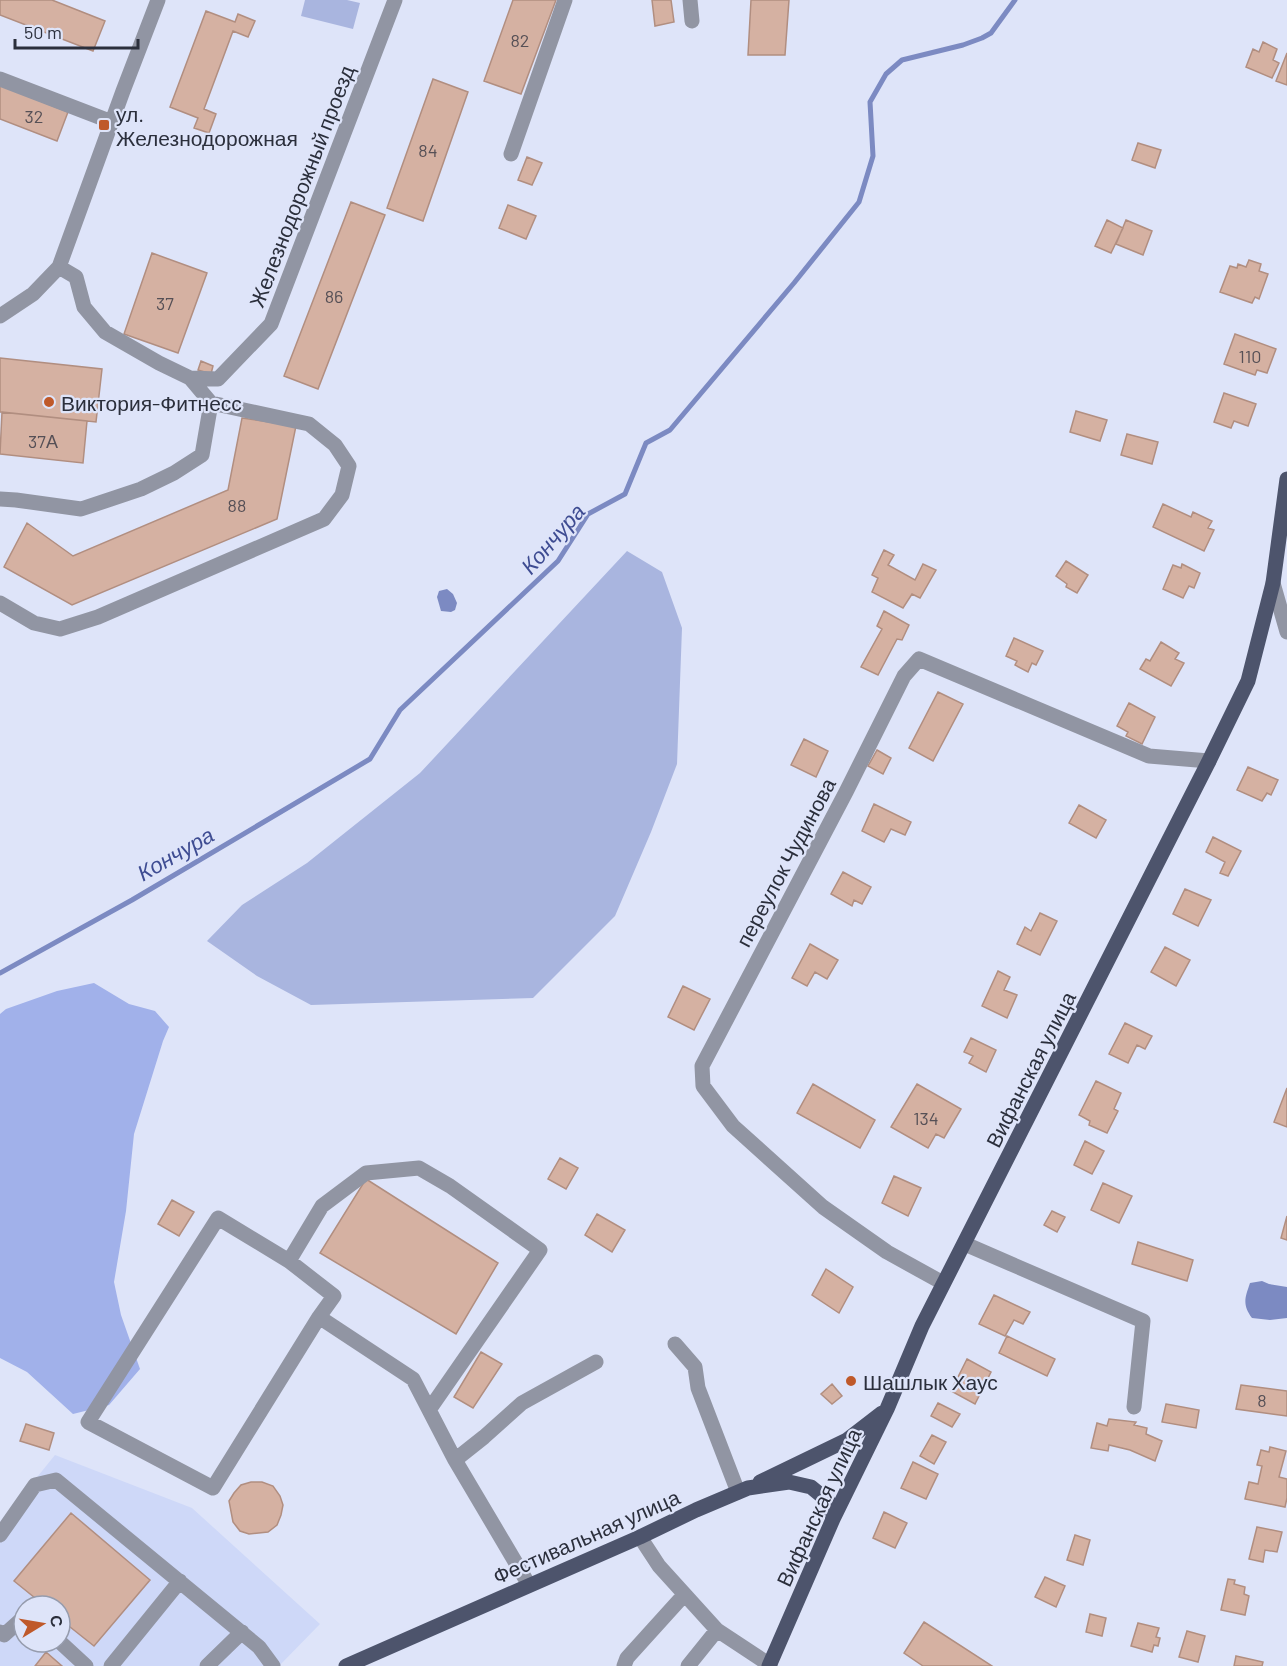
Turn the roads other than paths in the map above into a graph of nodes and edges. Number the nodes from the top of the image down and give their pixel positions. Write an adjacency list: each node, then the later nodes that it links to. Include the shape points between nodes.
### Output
1 (158, 0): 7 (street)
2 (395, 0): 11 (street, Железнодорожный проезд, via 271,324 218,379)
3 (565, 0): 8 (street)
4 (690, 0): 5 (street)
5 (692, 21)
6 (0, 79): 7 (street)
7 (112, 122): 9 (street)
8 (511, 154)
9 (59, 267): 10 (street, via 33,294); 11 (street, Железнодорожный проезд, via 76,277 84,307 105,332)
10 (0, 316)
11 (190, 378): 12 (street)
12 (211, 403): 14 (street, via 202,455 141,489 81,509); 16 (street, via 309,424 335,445 349,466 342,495 324,519 98,617 60,629 34,623)
13 (1287, 479): 15 (main road, Вифанская улица)
14 (0, 499)
15 (1273, 583): 17 (street); 18 (main road, Вифанская улица, via 1248,681)
16 (0, 603)
17 (1287, 632)
18 (1209, 761): 19 (main road, Вифанская улица); 21 (street, переулок Чудинова, via 1149,756 920,658 904,676 702,1066 703,1086 749,1141 823,1207 887,1252)
19 (965, 1244): 21 (main road, Вифанская улица); 25 (street, via 1143,1322)
20 (289, 1261): 22 (street, via 334,1296); 22 (street, via 218,1218 88,1422 213,1488); 27 (street, via 322,1206 366,1173 419,1168 540,1250)
21 (943, 1283): 26 (main road, Вифанская улица)
22 (319, 1317): 27 (street, via 413,1379)
23 (675, 1344): 29 (street, via 695,1367 698,1388)
24 (596, 1362): 28 (street, via 522,1403)
25 (1134, 1407)
26 (887, 1409): 29 (main road, via 847,1440); 30 (main road, Вифанская улица)
27 (429, 1410): 28 (street)
28 (456, 1460): 34 (street)
29 (743, 1490): 30 (main road, Фестивальная улица, via 789,1482 811,1487 828,1501); 32 (main road, Фестивальная улица)
30 (833, 1518): 48 (main road, Вифанская улица)
31 (0, 1535): 33 (street, via 35,1485 56,1480)
32 (640, 1537): 34 (main road, Фестивальная улица); 35 (street)
33 (180, 1581): 39 (street); 42 (street)
34 (529, 1585): 45 (main road, Фестивальная улица)
35 (684, 1595): 37 (street); 46 (street)
36 (12, 1628): 38 (street, via 4,1635)
37 (717, 1630): 47 (street); 48 (street)
38 (0, 1632)
39 (242, 1632): 43 (street); 44 (street, via 260,1647)
40 (72, 1653): 41 (street)
41 (86, 1666)
42 (111, 1666)
43 (207, 1666)
44 (273, 1666)
45 (346, 1666)
46 (624, 1666)
47 (688, 1666)
48 (770, 1666)

